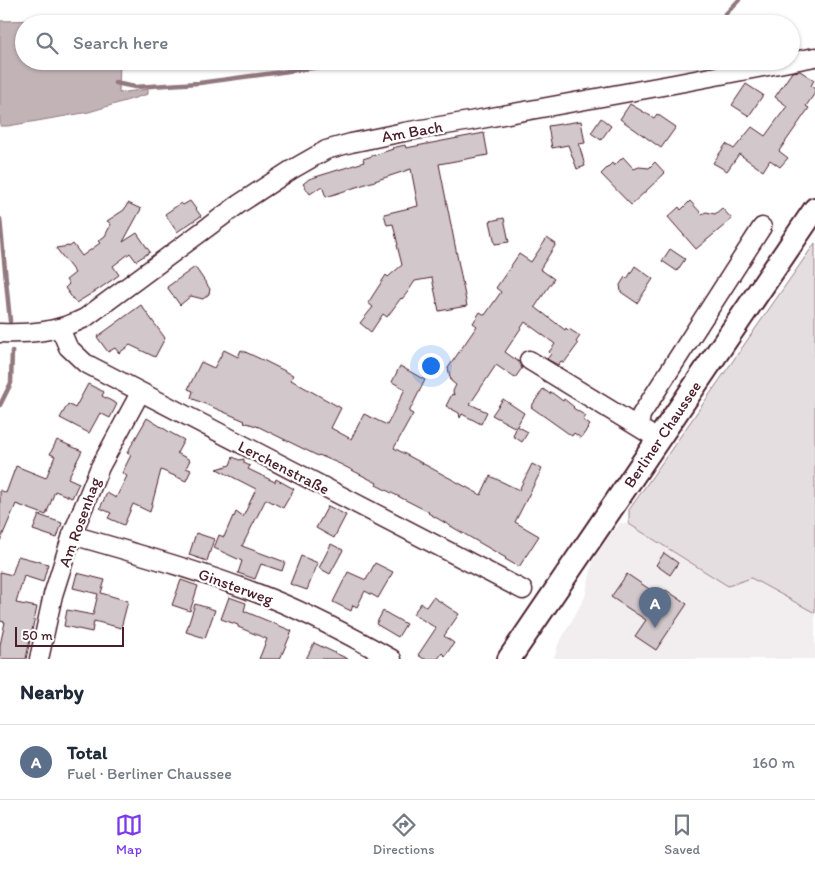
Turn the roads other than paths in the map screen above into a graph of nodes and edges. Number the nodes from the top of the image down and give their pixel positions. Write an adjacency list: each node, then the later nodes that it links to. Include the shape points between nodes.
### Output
1 (815, 57): 2 (street, Am Bach)
2 (800, 60)
3 (747, 70): 6 (street, Am Bach, via 351,142 326,150 239,204 85,318)
4 (815, 210): 10 (main road, Berliner Chaussee)
5 (762, 228): 10 (street, via 641,415)
6 (60, 328): 7 (street, Am Bach, via 24,334); 9 (street, Lerchenstraße, via 68,347 85,364)
7 (0, 333)
8 (528, 360): 10 (street)
9 (140, 393): 11 (street, Am Rosenhag, via 100,467); 12 (street, Lerchenstraße)
10 (652, 430): 15 (main road, Berliner Chaussee)
11 (72, 535): 13 (street, Am Rosenhag, via 53,595); 14 (street, Ginsterweg, via 207,575 274,600 338,629)
12 (523, 590)
13 (39, 659)
14 (392, 659)
15 (509, 659)

